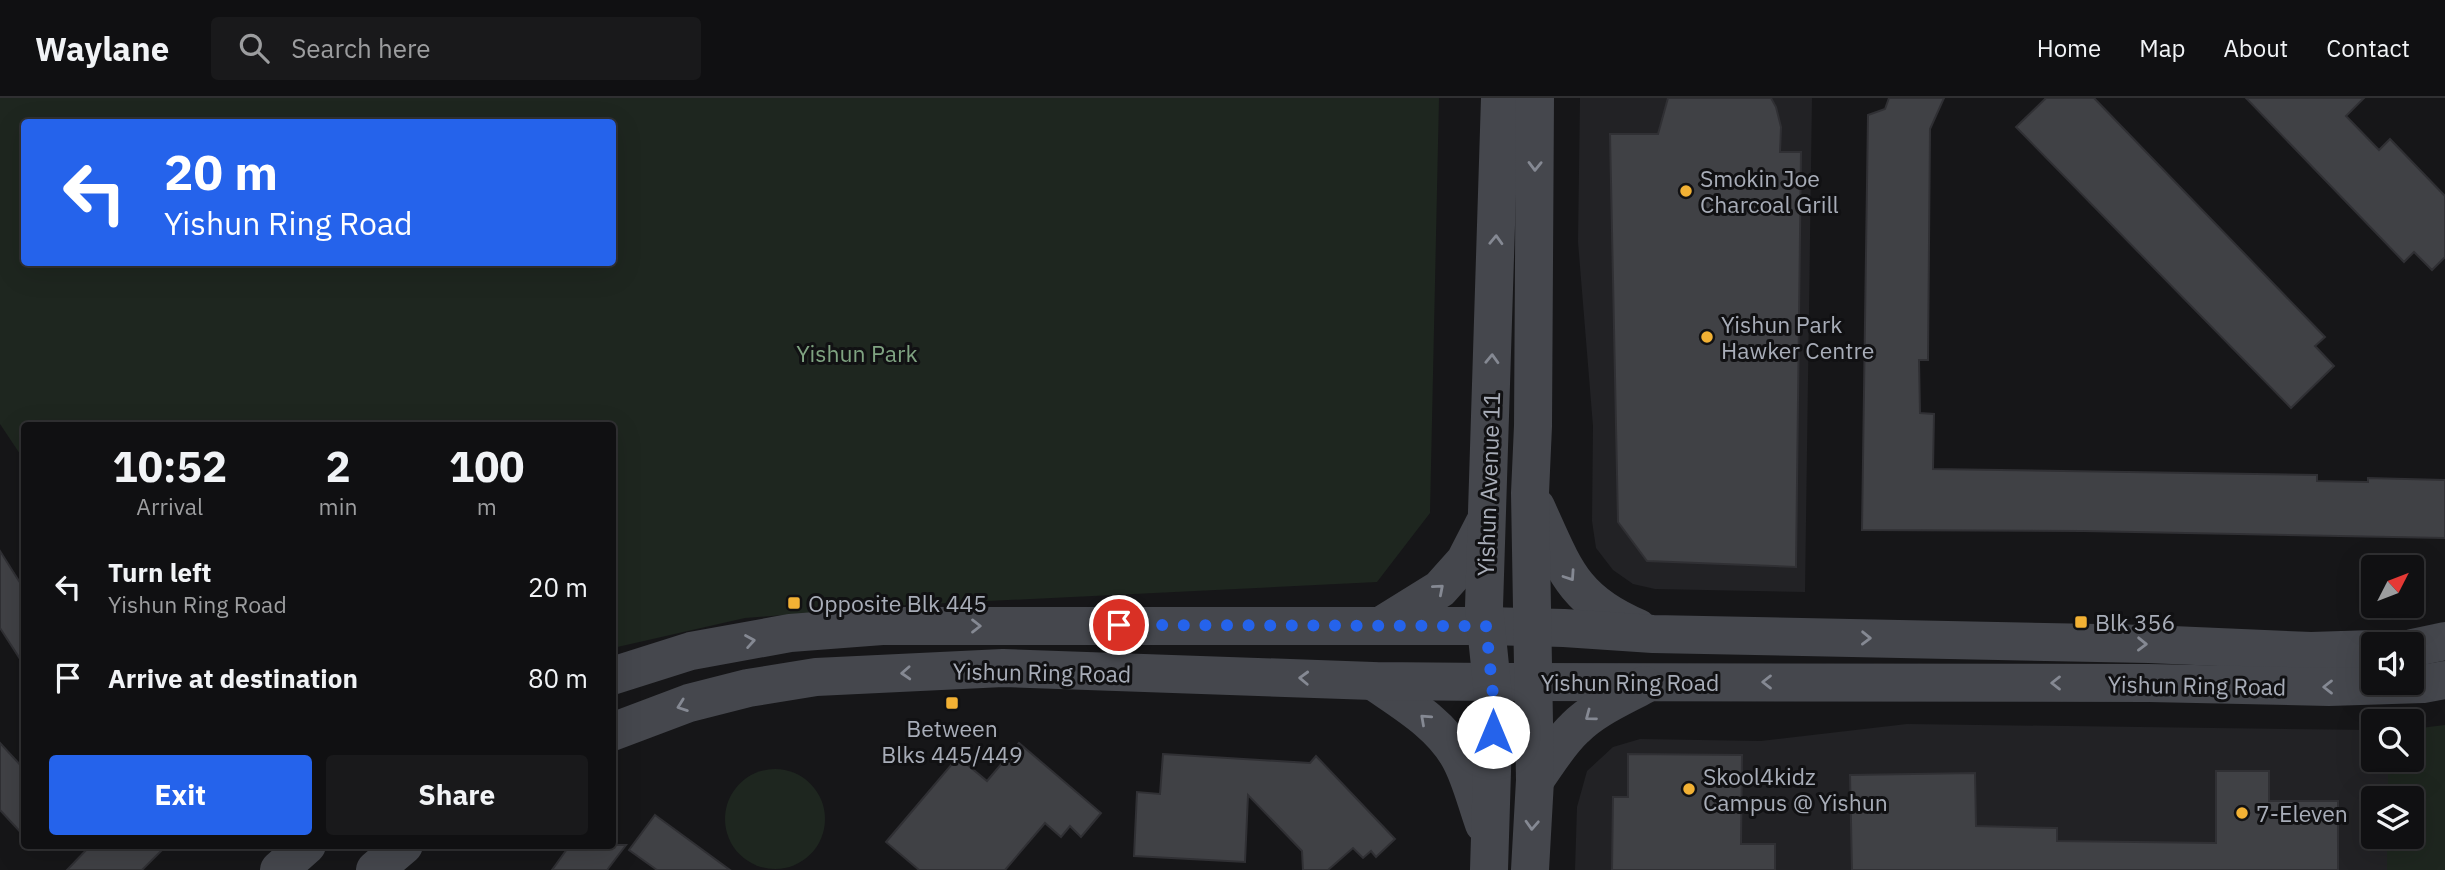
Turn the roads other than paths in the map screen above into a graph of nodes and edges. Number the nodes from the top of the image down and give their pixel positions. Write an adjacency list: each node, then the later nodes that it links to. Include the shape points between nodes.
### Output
1 (1511, 100): 2 (main road, Yishun Avenue 11, one-way to 2); 3 (main road, Yishun Avenue 11, one-way to 1)
2 (1533, 426): 3 (main road, via 1508,449); 4 (main road, Yishun Avenue 11)
3 (1489, 452): 5 (main road, Yishun Avenue 11)
4 (1530, 493): 8 (main road, Yishun Avenue 11); 9 (main road, one-way to 9, via 1563,565 1582,593 1611,617)
5 (1486, 520): 6 (main road, one-way to 5, via 1440,589 1465,561); 7 (main road, Yishun Avenue 11)
6 (1382, 625): 7 (main road, Yishun Ring Road); 13 (main road, Yishun Ring Road, one-way to 6, via 691,652 790,633 882,626)
7 (1486, 626): 8 (main road, Yishun Ring Road); 16 (main road, Yishun Avenue 11)
8 (1533, 627): 9 (main road, Yishun Ring Road); 17 (main road, Yishun Avenue 11)
9 (1653, 634): 12 (main road, Yishun Ring Road, one-way to 12)
10 (2445, 641): 11 (main road)
11 (2424, 645)
12 (2361, 649)
13 (616, 675)
14 (2445, 680): 18 (main road, Yishun Ring Road, one-way to 18, via 2329,687)
15 (1373, 681): 16 (main road, Yishun Ring Road); 19 (main road, Yishun Ring Road, one-way to 19, via 1003,668 816,677 688,703); 23 (main road, one-way to 15, via 1459,757 1442,734)
16 (1492, 682): 17 (main road, Yishun Ring Road); 23 (main road, Yishun Avenue 11)
17 (1534, 682): 18 (main road, Yishun Ring Road); 20 (main road, Yishun Avenue 11)
18 (1649, 683): 20 (main road, one-way to 20, via 1600,708 1577,726)
19 (616, 730)
20 (1535, 780): 26 (main road, Yishun Avenue 11, one-way to 26)
21 (303, 849): 24 (main road)
22 (399, 849): 25 (main road)
23 (1490, 856)
24 (279, 870)
25 (375, 870)
26 (1530, 870)

